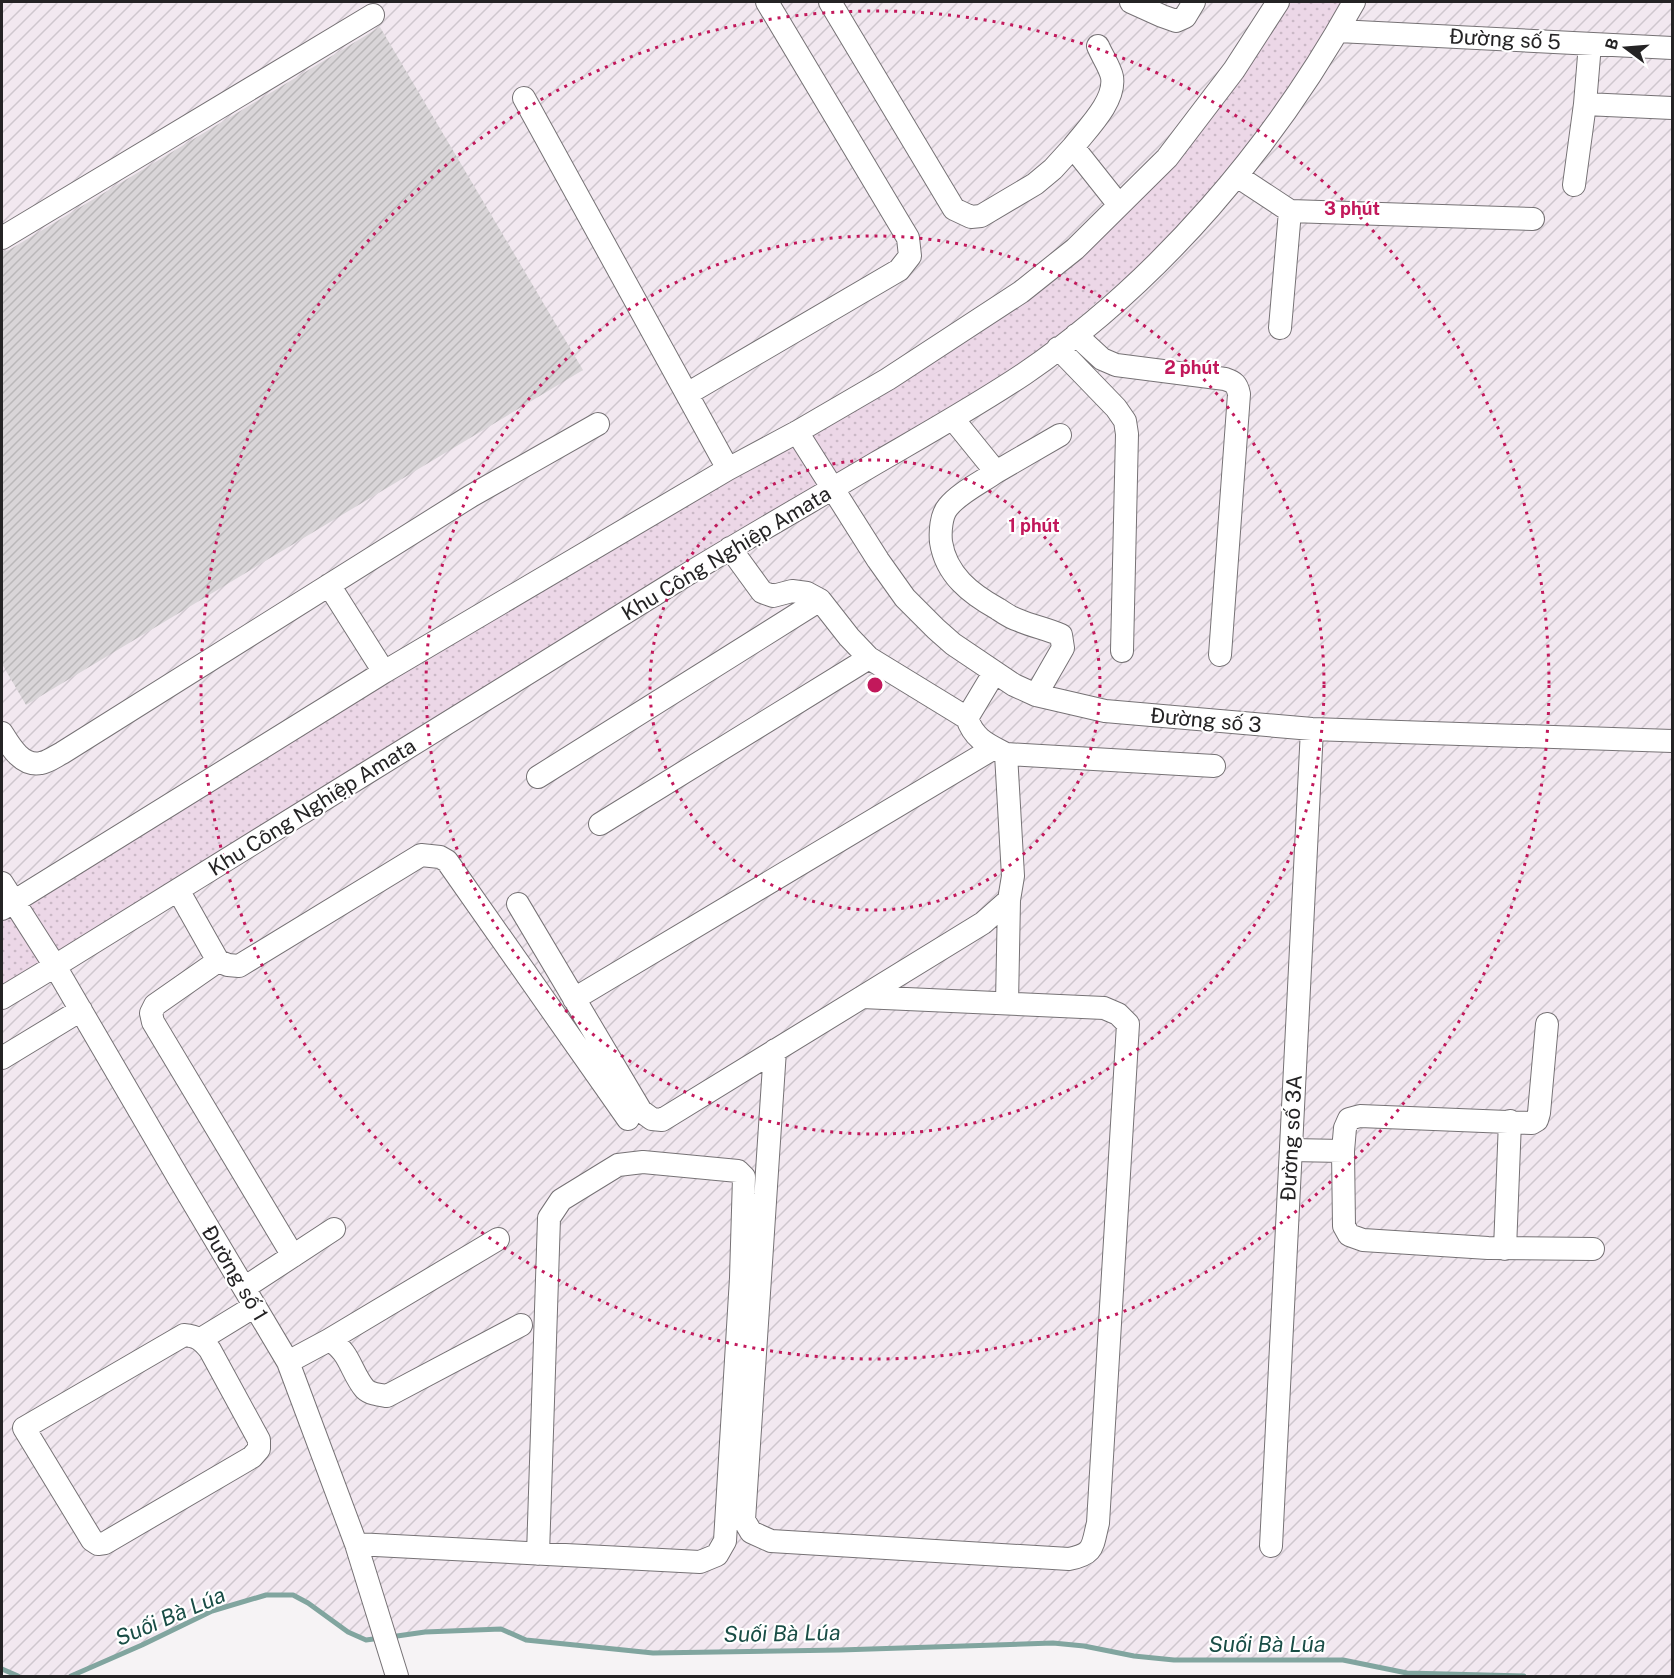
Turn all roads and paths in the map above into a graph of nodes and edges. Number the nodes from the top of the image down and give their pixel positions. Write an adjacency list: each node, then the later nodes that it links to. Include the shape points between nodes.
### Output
1 (767, 2): 24 (street, via 908,238 910,256 899,270)
2 (830, 2): 15 (street, via 954,209 971,217 981,216 1035,184)
3 (1131, 2): 4 (street, via 1176,21 1185,17)
4 (1194, 2)
5 (1278, 2): 18 (street, via 1234,70 1167,158)
6 (1354, 2): 8 (street, Khu Công Nghiệp Amata)
7 (373, 15): 21 (street)
8 (1338, 31): 9 (street, Đường số 5); 16 (street, Khu Công Nghiệp Amata)
9 (1590, 44): 11 (street, Đường số 5); 13 (street)
10 (1098, 46): 15 (street, via 1112,76 1112,91)
11 (1672, 48)
12 (524, 98): 24 (street)
13 (1585, 104): 14 (street); 17 (street)
14 (1672, 108)
15 (1074, 147): 18 (street)
16 (1237, 176): 19 (street); 23 (street, Khu Công Nghiệp Amata, via 1160,261)
17 (1574, 185)
18 (1119, 205): 27 (street, via 1075,249 1021,292 888,379)
19 (1290, 211): 20 (street); 22 (street)
20 (1533, 219)
21 (2, 238)
22 (1281, 327)
23 (1067, 342): 25 (street, Khu Công Nghiệp Amata); 35 (street, via 1125,421); 36 (street, via 1116,365 1225,379 1238,387)
24 (687, 394): 29 (street)
25 (953, 419): 30 (street); 31 (street, Khu Công Nghiệp Amata)
26 (598, 424): 33 (street, via 471,496)
27 (796, 432): 29 (street); 31 (street, Đường số 3)
28 (1060, 435): 30 (street)
29 (728, 469): 38 (street)
30 (996, 472): 40 (street, via 946,509 941,540 949,566 976,597 1016,620 1061,635 1063,648)
31 (833, 488): 32 (street, Khu Công Nghiệp Amata); 39 (street, Đường số 3, via 905,598 953,644)
32 (730, 548): 34 (street, via 762,592 773,596 792,591 807,593); 49 (street, Khu Công Nghiệp Amata)
33 (329, 585): 38 (street); 43 (street, via 40,764 24,761)
34 (820, 600): 37 (street); 47 (street)
35 (1122, 651)
36 (1220, 656)
37 (869, 658): 41 (street); 48 (street)
38 (384, 672): 50 (street)
39 (994, 673): 40 (street, Đường số 3); 41 (street)
40 (1036, 695): 42 (street, Đường số 3, via 1105,711)
41 (967, 718): 45 (street, via 970,730)
42 (1312, 729): 44 (street, Đường số 3); 65 (street, Đường số 3A)
43 (2, 733)
44 (1672, 741)
45 (1000, 751): 46 (street); 51 (street, via 1013,876); 57 (street)
46 (1214, 766)
47 (538, 777)
48 (600, 824)
49 (178, 890): 53 (street); 54 (street, Khu Công Nghiệp Amata)
50 (5, 898): 54 (street, Đường số 1)
51 (1009, 900): 55 (street, via 983,923); 58 (street)
52 (518, 904): 57 (street)
53 (218, 961): 63 (street, via 239,966 422,855 440,857 447,861); 71 (street, via 155,1005 151,1013 153,1022)
54 (55, 966): 56 (street, Khu Công Nghiệp Amata); 59 (street, Đường số 1)
55 (862, 997): 58 (street); 61 (street)
56 (2, 998)
57 (574, 999): 61 (street, via 641,1111 652,1119 662,1120)
58 (1007, 1003): 61 (street, via 1104,1008 1128,1023 1098,1523 1092,1548 1083,1556 1069,1559 771,1541 751,1532 744,1520)
59 (81, 1010): 62 (street); 72 (street, Đường số 1)
60 (1547, 1024): 64 (street, via 1537,1120)
61 (775, 1050)
62 (2, 1058)
63 (628, 1119)
64 (1510, 1121): 66 (street, via 1360,1116 1349,1119); 69 (street)
65 (1291, 1150): 66 (street); 78 (street, Đường số 3A)
66 (1343, 1151): 69 (street, via 1344,1226 1348,1235 1363,1240)
67 (334, 1229): 71 (street)
68 (498, 1239): 75 (street)
69 (1505, 1248): 70 (street)
70 (1593, 1249)
71 (293, 1256): 72 (street)
72 (250, 1297): 74 (street); 76 (street, Đường số 1)
73 (520, 1325): 75 (street, via 387,1396 366,1390 339,1345)
74 (201, 1339): 74 (street, via 259,1440 259,1449 252,1457 98,1544 24,1428 184,1335)
75 (329, 1340): 76 (street)
76 (288, 1362): 77 (street, Đường số 1)
77 (356, 1544): 79 (street); 80 (street, Đường số 1)
78 (1271, 1546)
79 (538, 1554): 79 (street, via 549,1218 561,1200 618,1165 643,1162 738,1171 744,1177 741,1278 725,1542 717,1555 700,1562)
80 (397, 1675)

